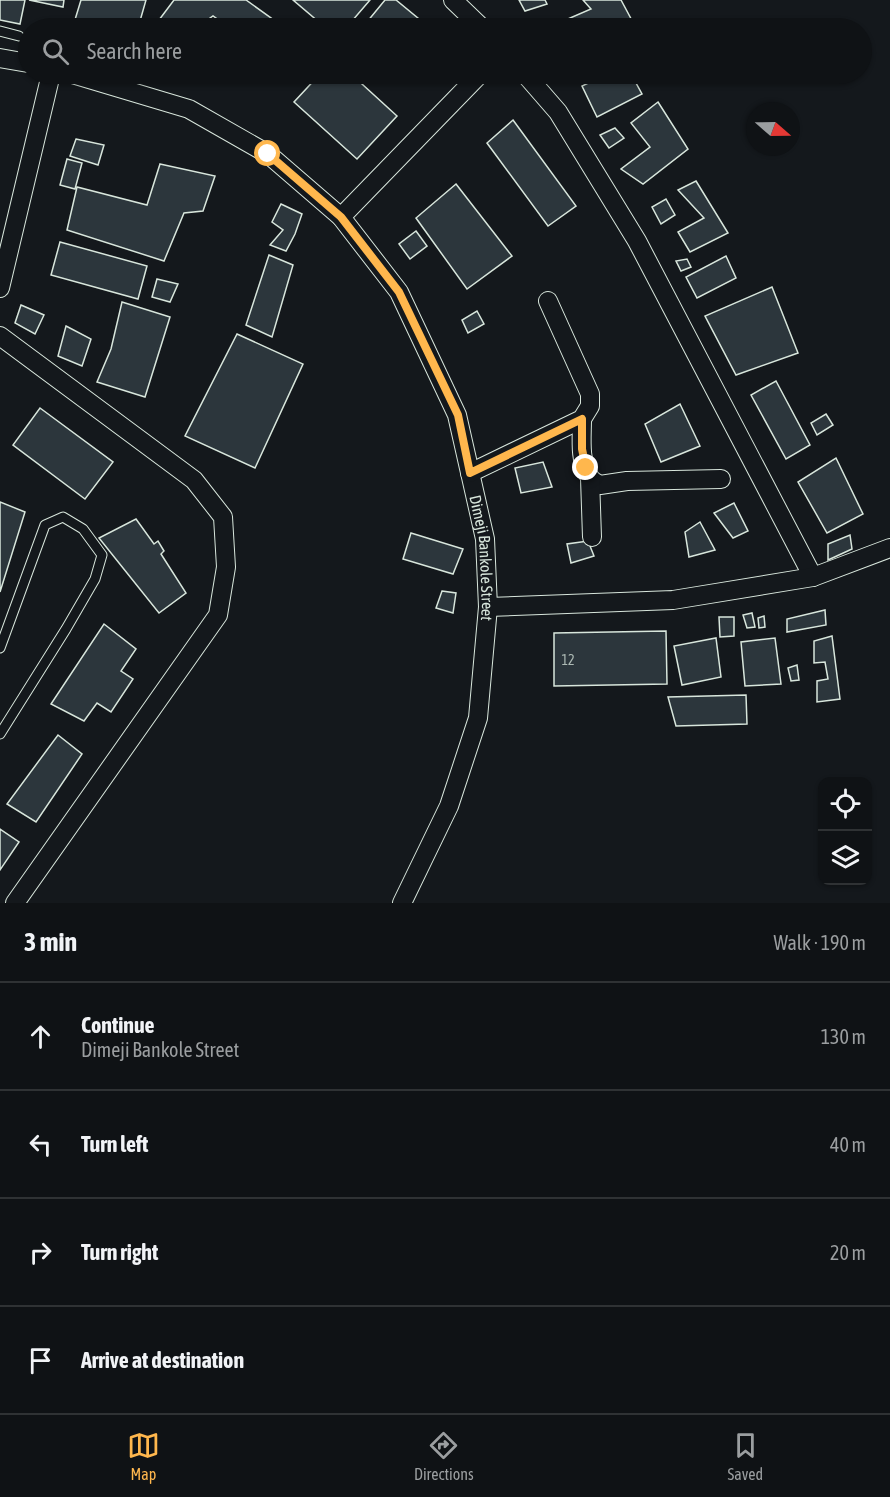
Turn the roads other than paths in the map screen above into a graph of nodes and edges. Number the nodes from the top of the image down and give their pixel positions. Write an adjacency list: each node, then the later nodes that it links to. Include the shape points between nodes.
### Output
1 (453, 0): 2 (street)
2 (472, 18)
3 (0, 31): 4 (lane)
4 (18, 36)
5 (0, 58): 6 (street)
6 (18, 61)
7 (49, 84): 12 (street)
8 (105, 84): 11 (street, Dimeji Bankole Street, via 189,109 268,154)
9 (470, 84): 11 (street)
10 (534, 84): 21 (street, via 558,112 637,241)
11 (341, 217): 16 (street, Dimeji Bankole Street, via 399,292 458,415)
12 (0, 288)
13 (548, 301): 15 (street, via 590,394 590,406)
14 (0, 336): 25 (street, via 194,480 223,517 226,567 218,615)
15 (582, 419): 16 (street); 17 (street, via 582,449)
16 (470, 473): 22 (street, Dimeji Bankole Street, via 485,539)
17 (590, 478): 18 (street, via 600,486 627,481); 19 (street)
18 (721, 479)
19 (592, 537)
20 (890, 548): 21 (street)
21 (813, 577): 22 (street, via 673,600)
22 (488, 608): 26 (street, Dimeji Bankole Street, via 478,718 449,806)
23 (0, 648): 24 (lane, via 45,525 63,518 83,530 102,555 95,579)
24 (0, 734)
25 (15, 903)
26 (402, 903)

